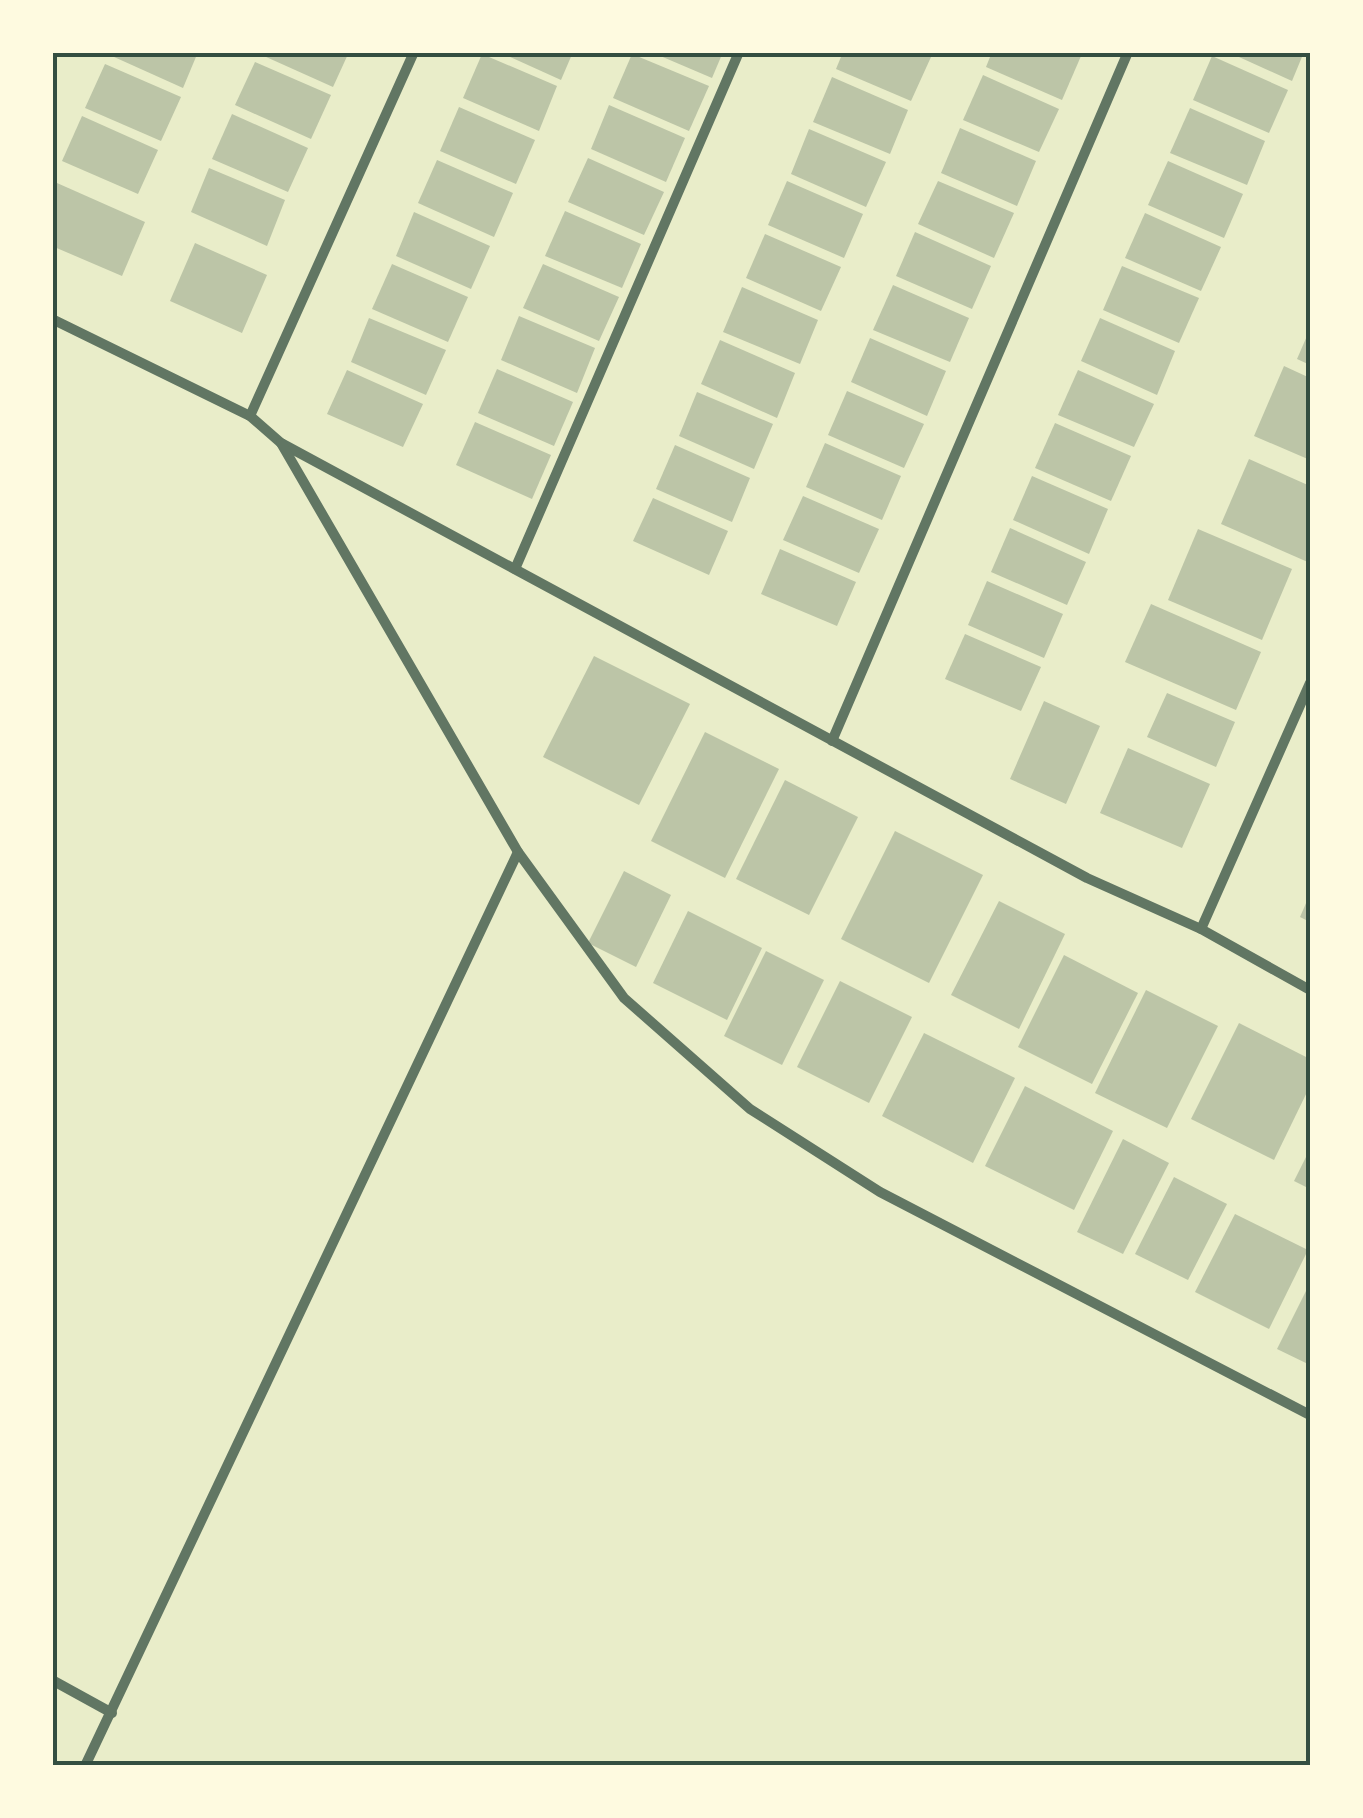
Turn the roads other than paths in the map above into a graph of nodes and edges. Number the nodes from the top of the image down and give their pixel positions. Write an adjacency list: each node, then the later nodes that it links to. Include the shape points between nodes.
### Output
1 (414, 52): 5 (street)
2 (739, 52): 7 (street)
3 (1128, 52): 9 (street)
4 (52, 319): 5 (street)
5 (250, 416): 6 (street)
6 (280, 444): 7 (street); 10 (street)
7 (515, 569): 9 (street)
8 (1310, 682): 11 (street)
9 (832, 741): 11 (street, via 1087,878)
10 (518, 852): 13 (street, via 624,998 750,1109 880,1192); 15 (street)
11 (1200, 930): 12 (street)
12 (1310, 990)
13 (1310, 1415)
14 (52, 1680): 15 (street)
15 (112, 1713): 16 (street)
16 (85, 1766)

